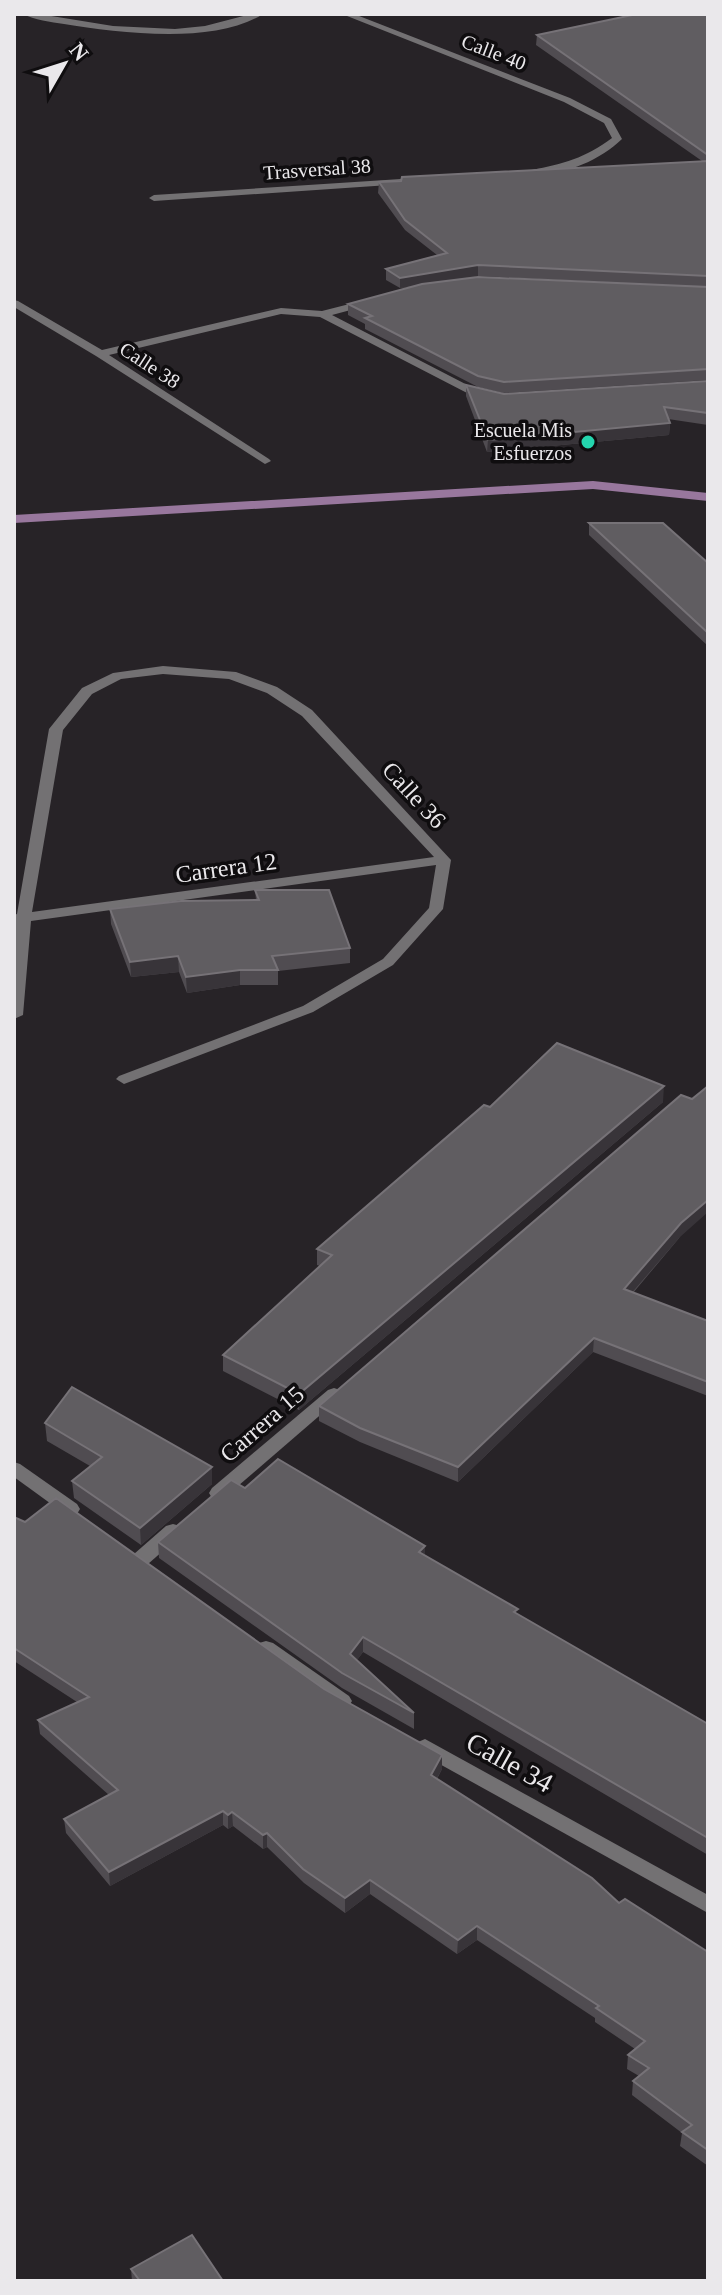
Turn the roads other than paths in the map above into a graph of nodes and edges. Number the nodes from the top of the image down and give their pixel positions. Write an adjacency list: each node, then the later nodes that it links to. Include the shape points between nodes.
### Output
1 (27, 14): 2 (street, via 97,29 152,30 208,27)
2 (259, 14)
3 (346, 14): 4 (street, Calle 40, via 567,100 608,121 617,139 593,159)
4 (523, 174)
5 (419, 181): 6 (street, Trasversal 38)
6 (154, 198)
7 (379, 300): 9 (street)
8 (14, 303): 10 (street, Calle 38)
9 (322, 314): 10 (street, via 281,311); 11 (street, via 473,392)
10 (100, 354): 12 (street, Calle 38)
11 (503, 399)
12 (265, 461)
13 (444, 860): 14 (street, Carrera 12); 14 (street, Calle 36, via 307,713 272,690 231,675 163,670 118,676 87,691 56,729); 16 (street, Calle 36, via 436,909 388,962 308,1009)
14 (19, 919): 15 (street, Calle 36)
15 (15, 1015)
16 (124, 1079)
17 (345, 1385): 20 (street, Carrera 15)
18 (14, 1468): 19 (street)
19 (90, 1523)
20 (141, 1559)
21 (243, 1632): 22 (street)
22 (361, 1711)
23 (403, 1735): 24 (street, Calle 34)
24 (708, 1905)

